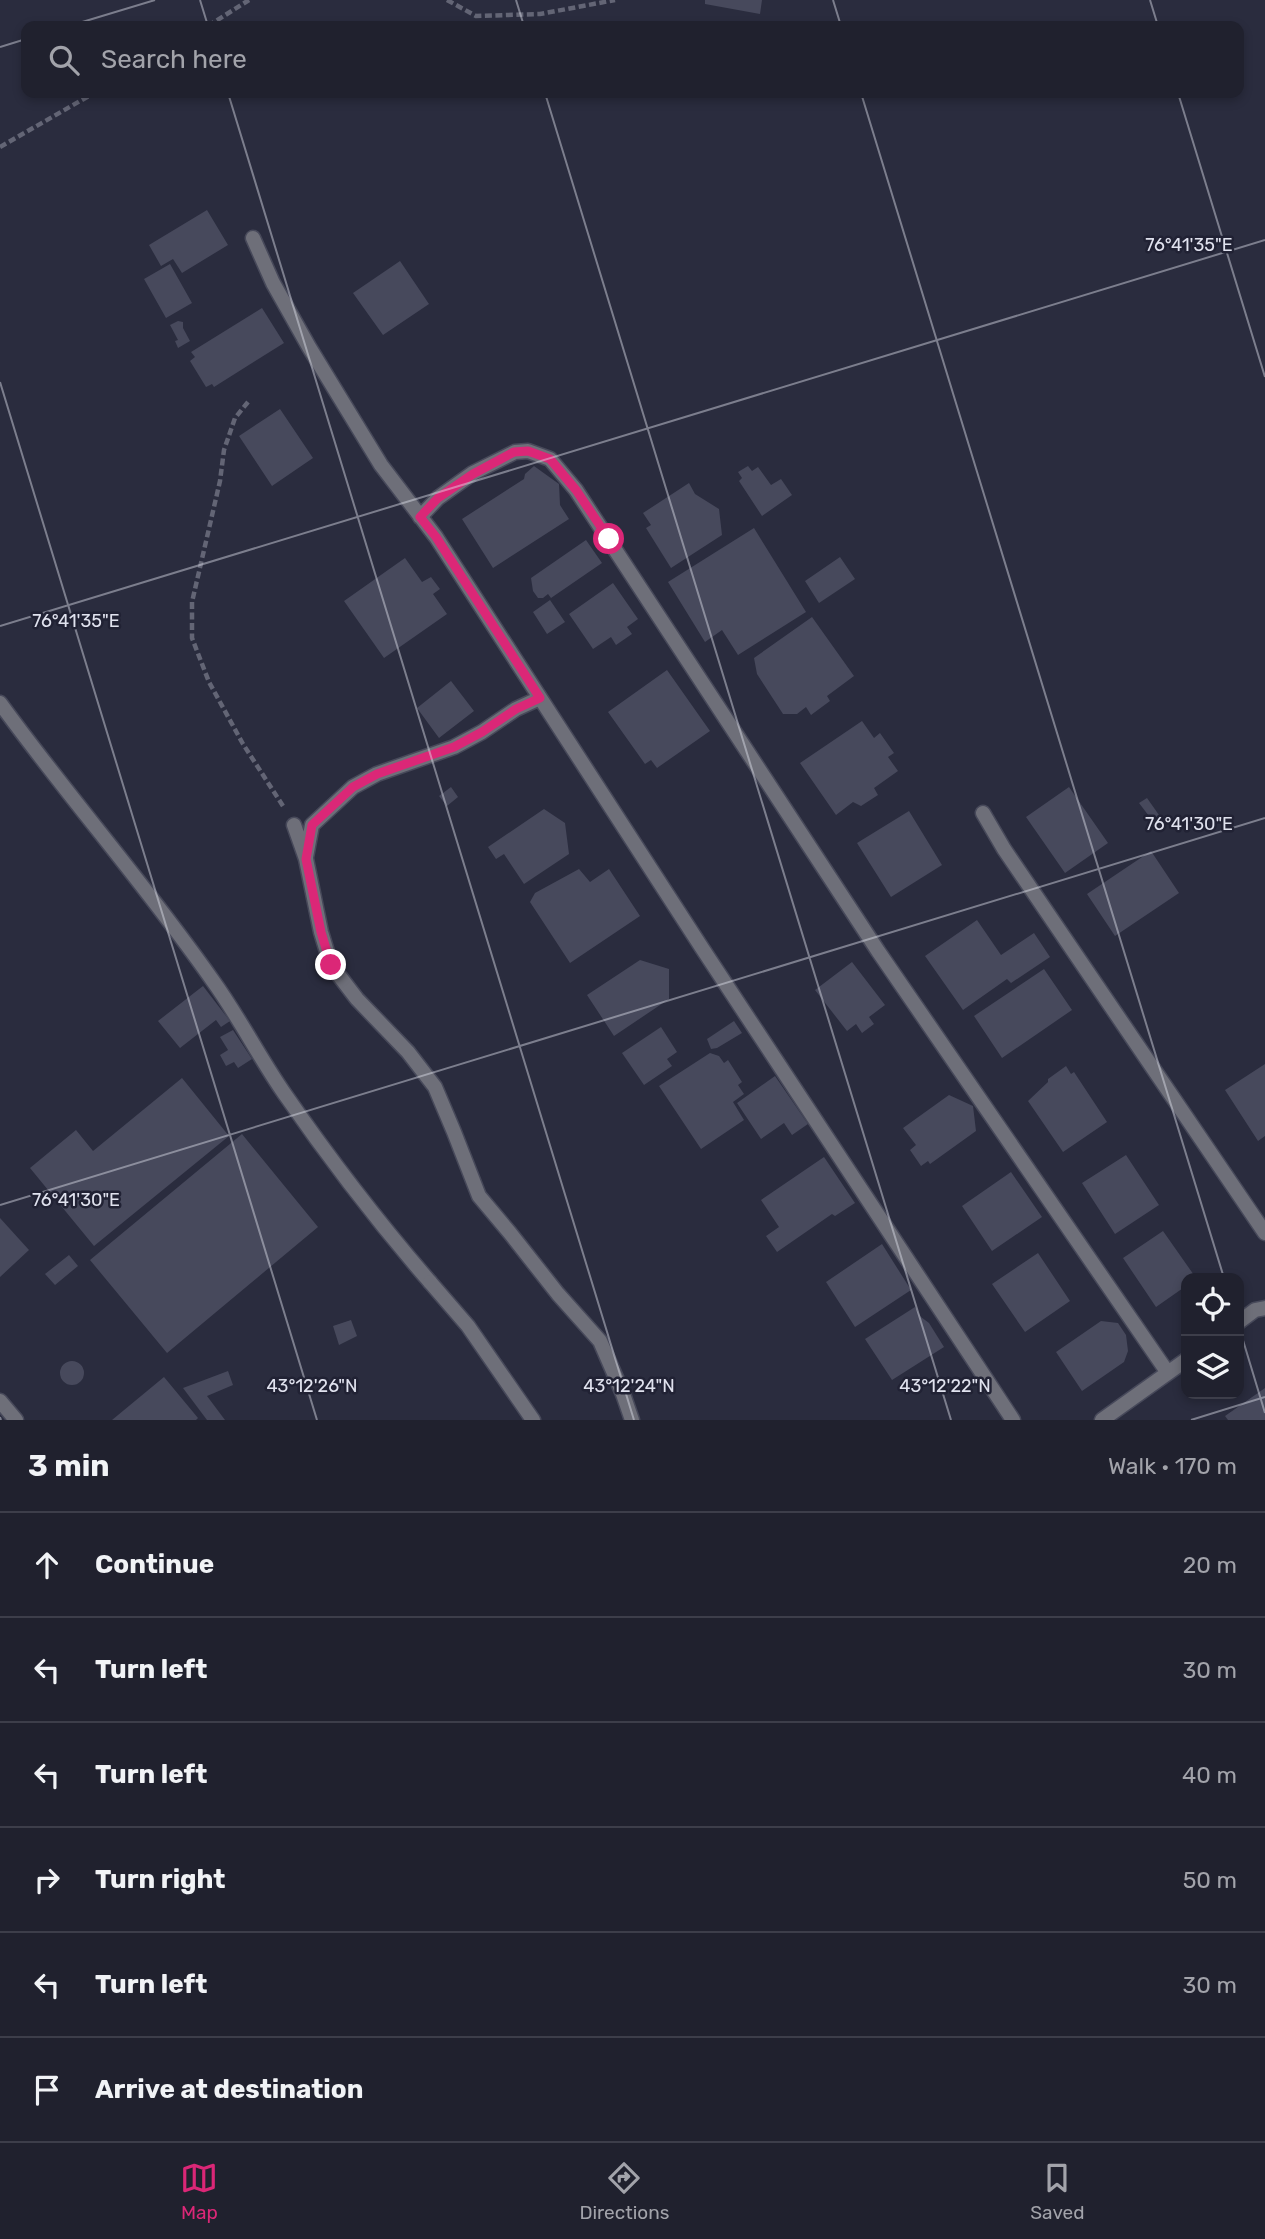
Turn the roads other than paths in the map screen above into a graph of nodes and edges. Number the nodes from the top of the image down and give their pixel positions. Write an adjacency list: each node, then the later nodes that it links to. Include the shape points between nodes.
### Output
1 (253, 238): 2 (street, via 309,347 381,465)
2 (420, 517): 3 (street); 12 (street, via 438,498 514,452 528,451 550,459 576,490 878,951)
3 (540, 698): 7 (street, via 454,747 353,787 312,825); 17 (street)
4 (0, 704): 15 (street, via 214,982 284,1093 386,1231 468,1326)
5 (983, 813): 8 (street)
6 (295, 825): 7 (street)
7 (306, 859): 16 (street, via 331,965 435,1087 479,1196 600,1341)
8 (1265, 1233)
9 (1265, 1308): 10 (street)
10 (1244, 1318)
11 (1181, 1364): 12 (street)
12 (1168, 1373): 18 (street)
13 (0, 1401): 14 (street)
14 (16, 1420)
15 (533, 1420)
16 (632, 1420)
17 (1013, 1420)
18 (1102, 1420)

